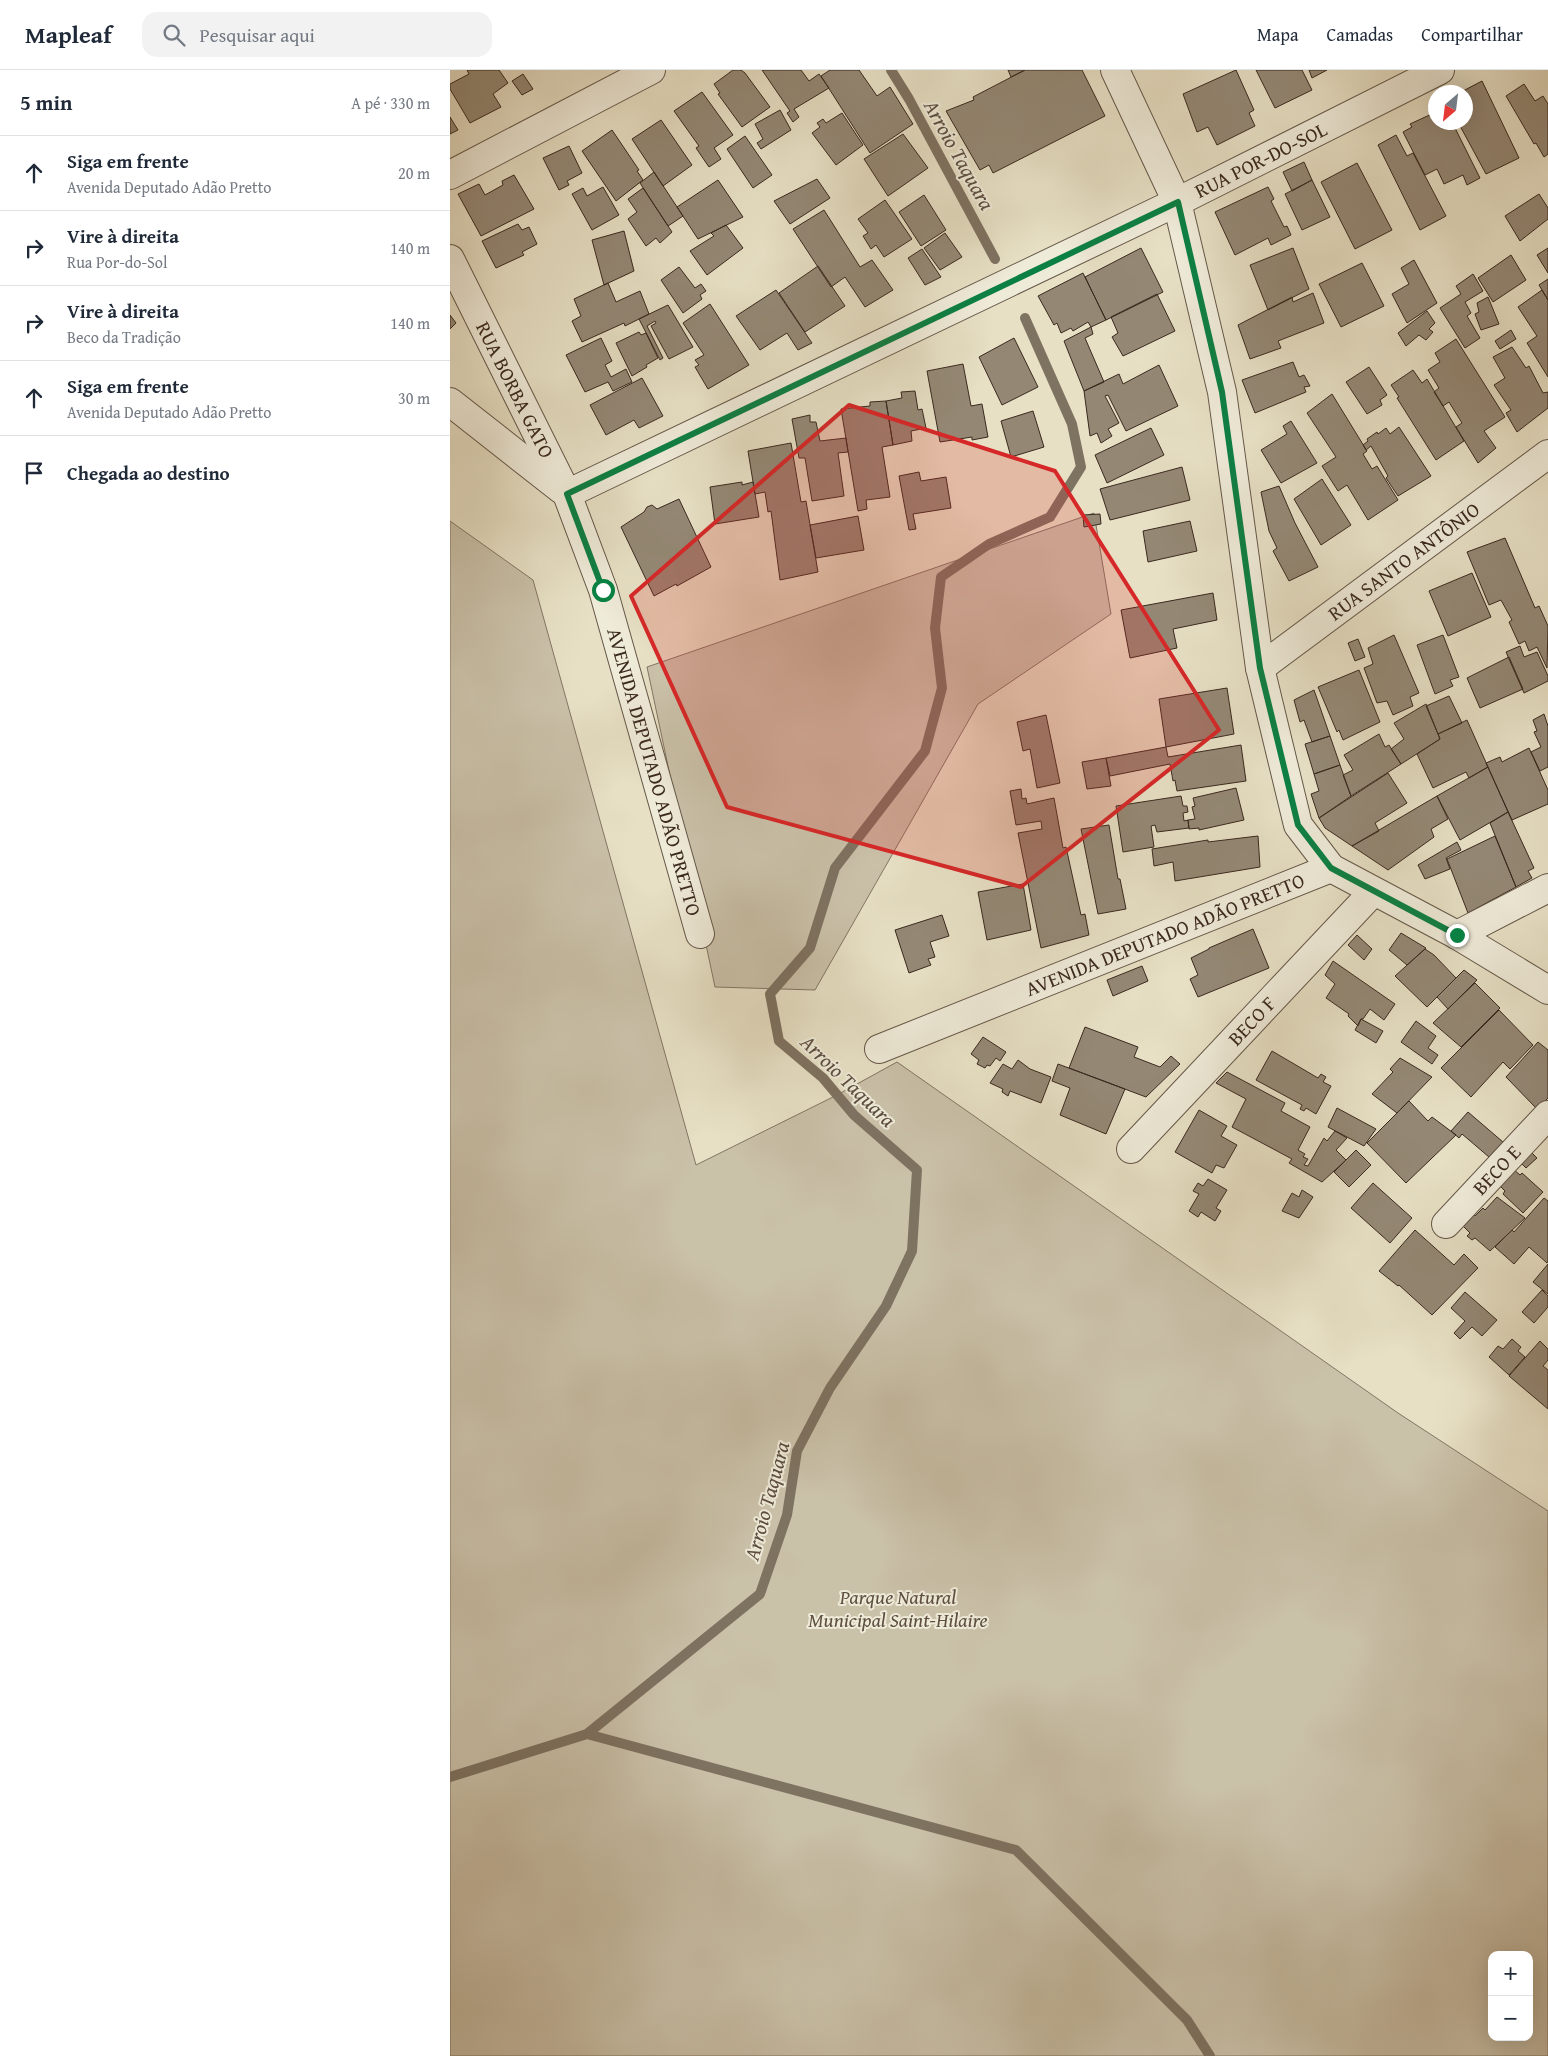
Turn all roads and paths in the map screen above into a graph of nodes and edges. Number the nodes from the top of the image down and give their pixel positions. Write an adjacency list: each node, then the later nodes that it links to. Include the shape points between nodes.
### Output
1 (651, 70): 4 (street)
2 (1115, 70): 5 (street)
3 (1440, 70): 5 (street, RUA POR-DO-SOL)
4 (450, 175)
5 (1178, 202): 9 (street, RUA POR-DO-SOL); 10 (street, via 1222,392)
6 (450, 259): 9 (street, RUA BORBA GATO)
7 (450, 402): 9 (street)
8 (1548, 454): 10 (street, RUA SANTO ANTÔNIO)
9 (567, 494): 14 (street, AVENIDA DEPUTADO ADÃO PRETTO, via 603,590)
10 (1260, 668): 11 (street, via 1298,825)
11 (1331, 868): 13 (street); 17 (street, AVENIDA DEPUTADO ADÃO PRETTO)
12 (1548, 888): 15 (street)
13 (1374, 892): 15 (street); 19 (street, BECO F)
14 (700, 934)
15 (1457, 935): 16 (street)
16 (1548, 990)
17 (879, 1049)
18 (1548, 1115): 20 (street, BECO E)
19 (1131, 1149)
20 (1446, 1224)

